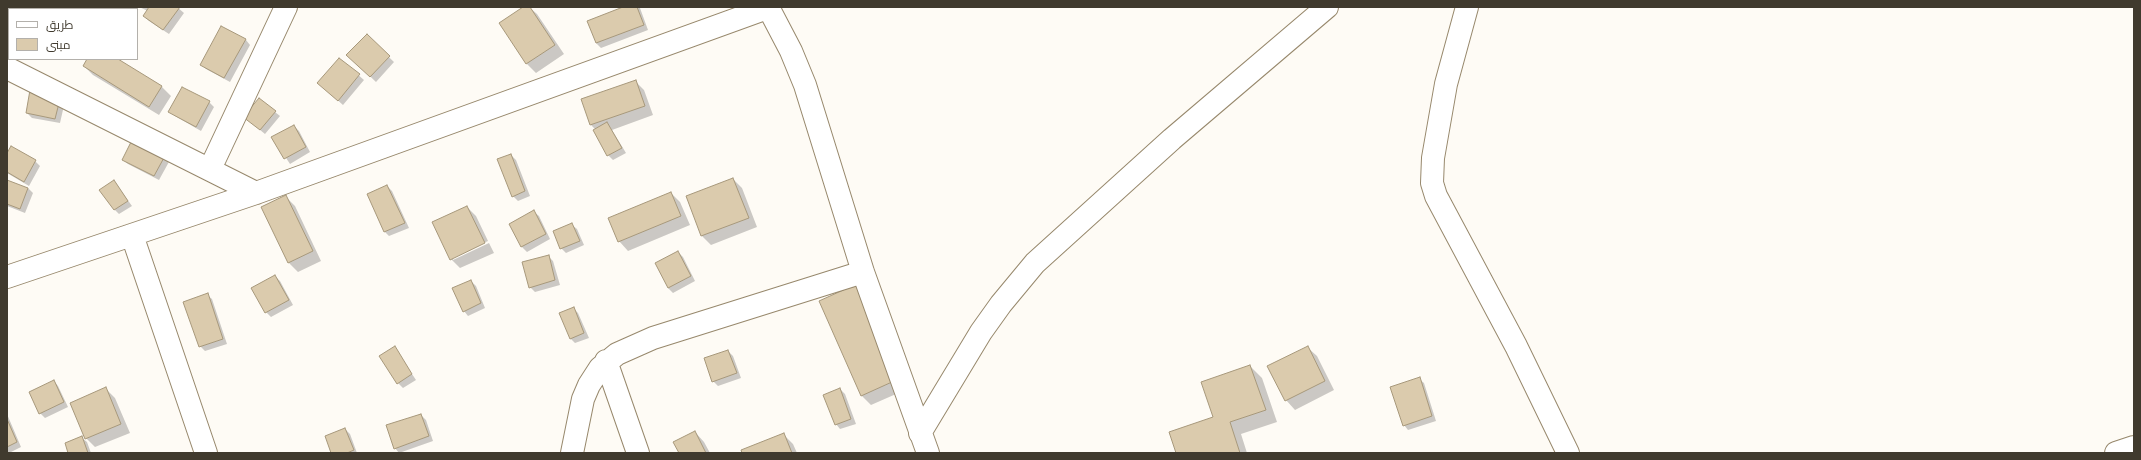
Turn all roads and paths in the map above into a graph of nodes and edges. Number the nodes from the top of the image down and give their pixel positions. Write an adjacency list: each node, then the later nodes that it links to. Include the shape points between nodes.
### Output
1 (286, 7): 6 (street)
2 (769, 7): 7 (street); 9 (street, via 805,85)
3 (1327, 7): 12 (street, via 1172,139 1035,263 981,332)
4 (1467, 7): 18 (street, via 1446,84 1433,158 1432,183 1436,196 1516,346)
5 (7, 68): 6 (street)
6 (210, 169): 7 (street)
7 (256, 193): 8 (street)
8 (132, 235): 10 (street); 14 (street)
9 (863, 272): 11 (street, via 653,338); 12 (street)
10 (7, 277)
11 (606, 361): 15 (street, via 593,376 583,398); 16 (street)
12 (920, 433): 17 (street)
13 (2134, 447): 19 (street)
14 (206, 453)
15 (572, 453)
16 (638, 453)
17 (928, 453)
18 (1568, 453)
19 (2116, 453)

